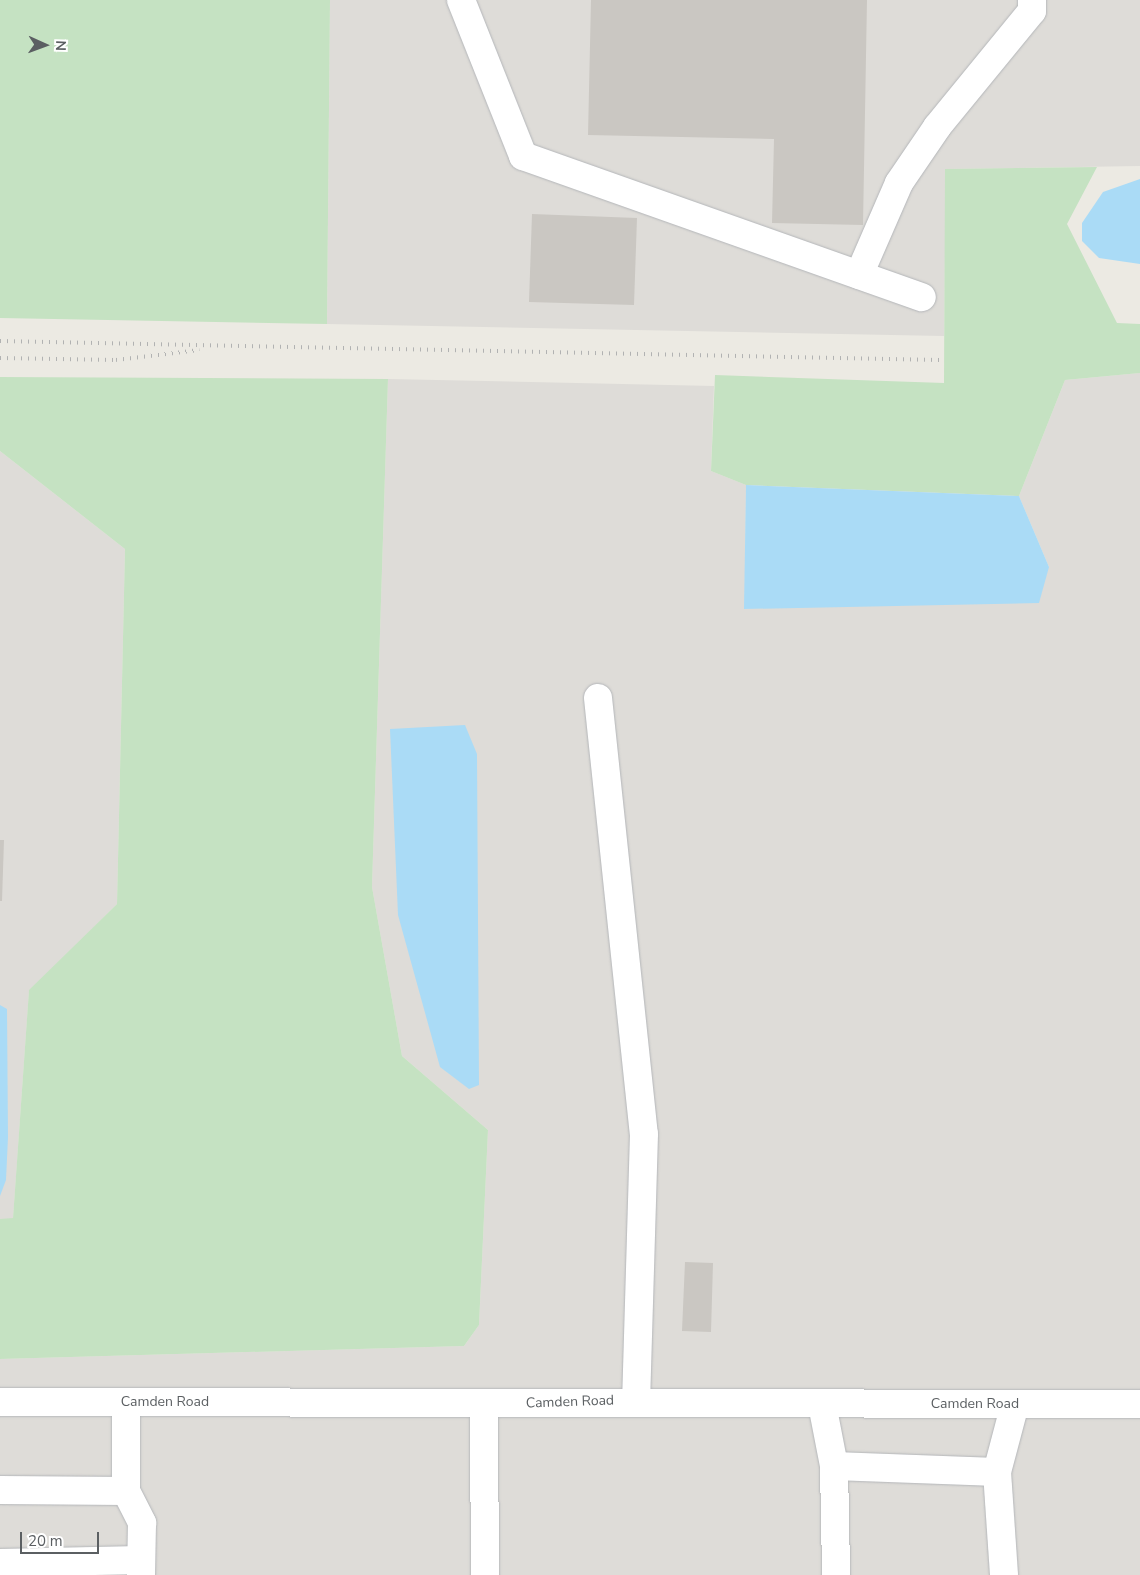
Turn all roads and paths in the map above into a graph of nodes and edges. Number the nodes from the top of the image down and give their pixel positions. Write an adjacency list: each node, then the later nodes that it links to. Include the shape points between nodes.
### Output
1 (461, 0): 3 (street, via 523,156)
2 (1032, 0): 3 (street, via 1032,11 937,127 899,183)
3 (860, 275): 4 (street)
4 (922, 297)
5 (598, 698): 6 (street, via 644,1134)
6 (636, 1400): 9 (street, Camden Road); 10 (street, Camden Road)
7 (0, 1402): 8 (street, Camden Road)
8 (126, 1402): 9 (street, Camden Road); 16 (street)
9 (484, 1404): 19 (street)
10 (822, 1404): 11 (street, Camden Road); 13 (street)
11 (1015, 1404): 12 (street, Camden Road); 14 (street)
12 (1140, 1404)
13 (834, 1466): 14 (street); 20 (street)
14 (997, 1472): 21 (street)
15 (0, 1490): 16 (street)
16 (126, 1491): 18 (street, via 142,1523)
17 (0, 1563): 18 (street)
18 (141, 1567)
19 (485, 1575)
20 (836, 1575)
21 (1004, 1575)

